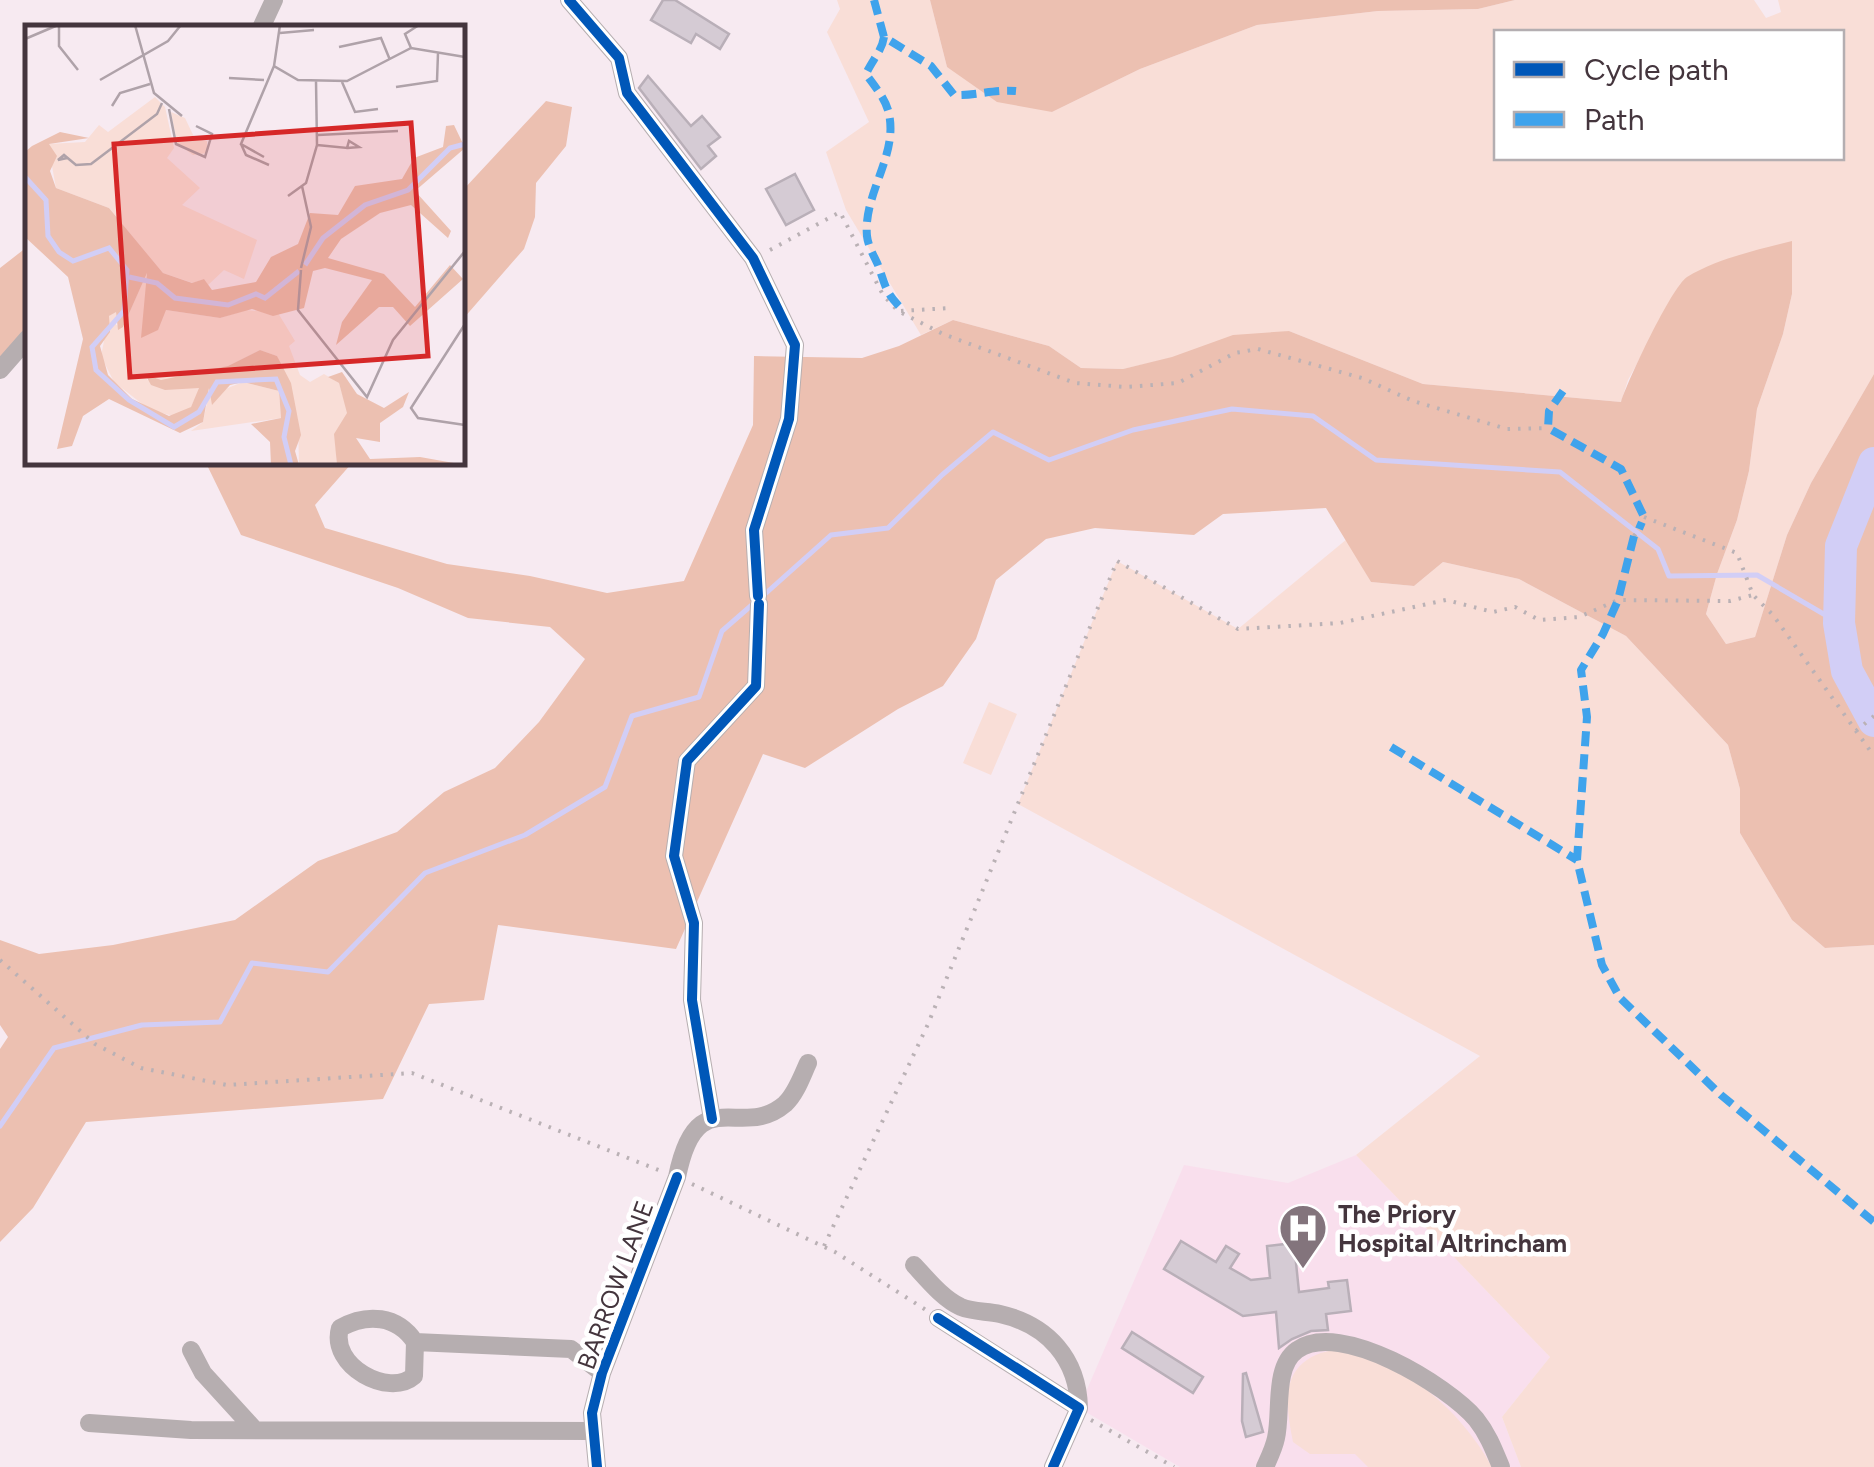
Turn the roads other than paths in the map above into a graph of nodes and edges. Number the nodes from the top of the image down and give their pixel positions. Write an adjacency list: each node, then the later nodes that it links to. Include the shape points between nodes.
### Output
1 (274, 0): 3 (street)
2 (568, 0): 7 (street, via 619,58 627,94 753,258 795,345 789,419 754,530 756,686 686,761 674,856 694,923 692,1000)
3 (262, 25)
4 (25, 341): 5 (street)
5 (0, 370)
6 (808, 1063): 7 (street, via 787,1102 772,1112)
7 (712, 1119): 12 (street, BARROW LANE, via 698,1125 682,1153)
8 (914, 1265): 13 (street, via 962,1308 1017,1318 1051,1338 1074,1375)
9 (938, 1318): 13 (street)
10 (415, 1342): 10 (street, via 414,1376 398,1383 350,1366 337,1339 340,1328 373,1318 398,1323); 12 (street, via 571,1349)
11 (191, 1350): 15 (street)
12 (602, 1374): 16 (street, BARROW LANE)
13 (1078, 1410): 18 (street)
14 (89, 1424): 15 (street)
15 (255, 1430): 16 (street)
16 (593, 1430): 17 (street, BARROW LANE)
17 (597, 1467)
18 (1053, 1467)
19 (1265, 1467): 20 (street, via 1276,1441 1287,1360 1311,1343 1334,1342 1391,1360 1448,1396 1489,1436)
20 (1501, 1467)

